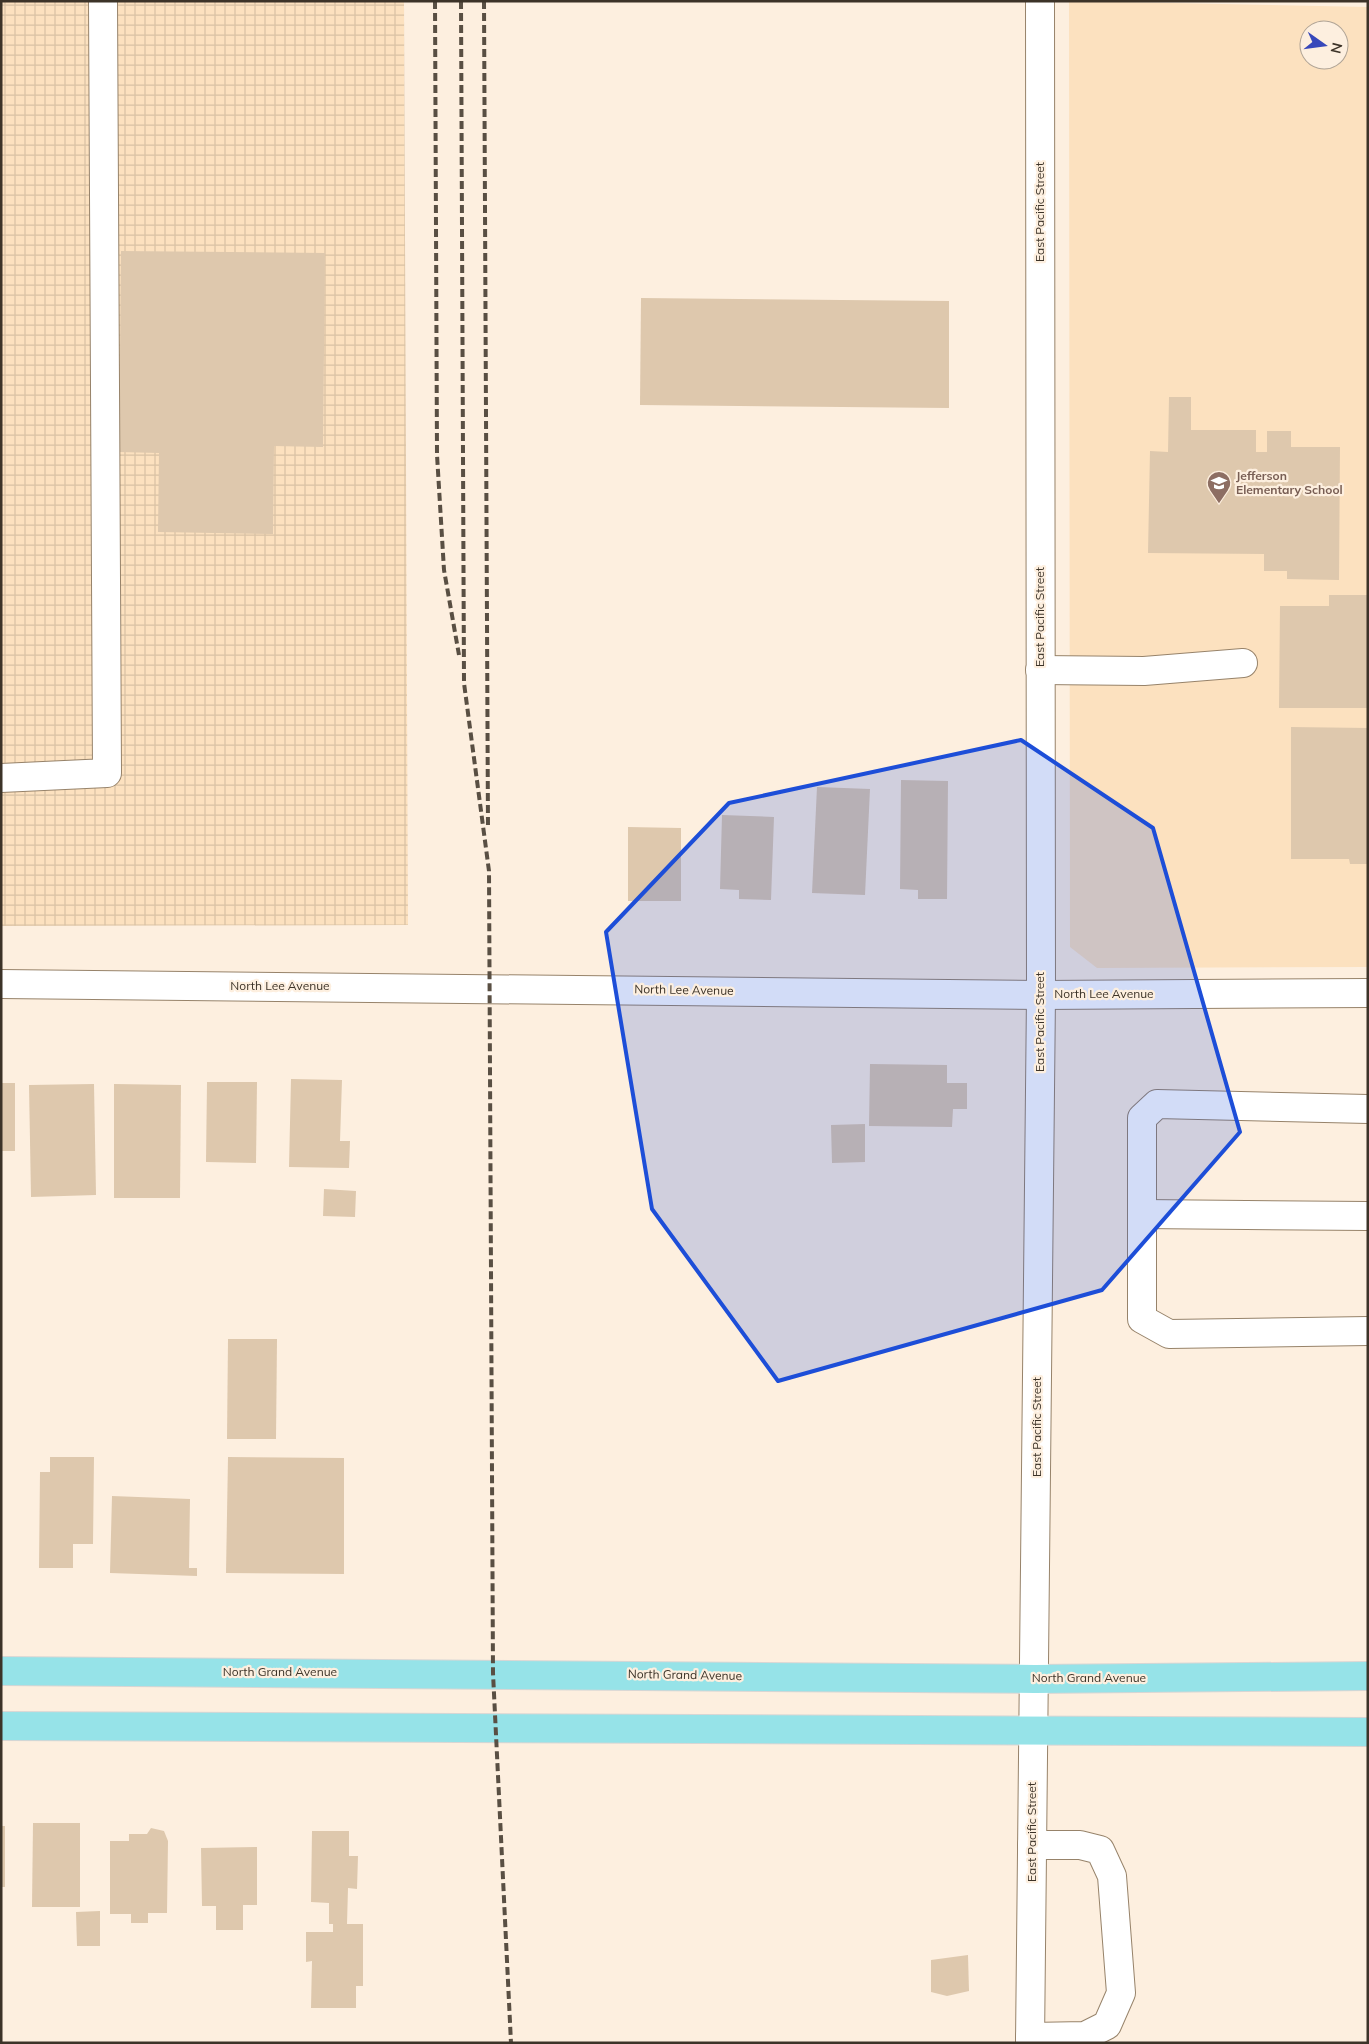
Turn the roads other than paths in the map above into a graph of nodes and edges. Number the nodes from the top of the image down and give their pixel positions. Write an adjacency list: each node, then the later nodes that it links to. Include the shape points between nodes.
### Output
1 (103, 1): 5 (street, via 106,773)
2 (1040, 1): 4 (street, East Pacific Street)
3 (1243, 663): 4 (street, via 1144,671)
4 (1040, 670): 8 (street, East Pacific Street)
5 (1, 778)
6 (1, 984): 8 (street, North Lee Avenue)
7 (1368, 993): 8 (street, North Lee Avenue)
8 (1040, 994): 15 (street, East Pacific Street)
9 (1368, 1109): 10 (street, via 1156,1104 1142,1118)
10 (1143, 1214): 11 (street); 12 (street, via 1142,1319 1169,1334)
11 (1368, 1216)
12 (1368, 1331)
13 (1, 1671): 15 (main road, North Grand Avenue)
14 (1368, 1676): 15 (main road, North Grand Avenue)
15 (1035, 1679): 17 (street, East Pacific Street)
16 (1, 1726): 17 (main road)
17 (1033, 1732): 18 (main road); 19 (street, East Pacific Street)
18 (1368, 1732)
19 (1032, 1845): 20 (street, East Pacific Street); 20 (street, via 1080,1845 1100,1850 1112,1876 1121,1993 1107,2025 1085,2036)
20 (1030, 2040)

